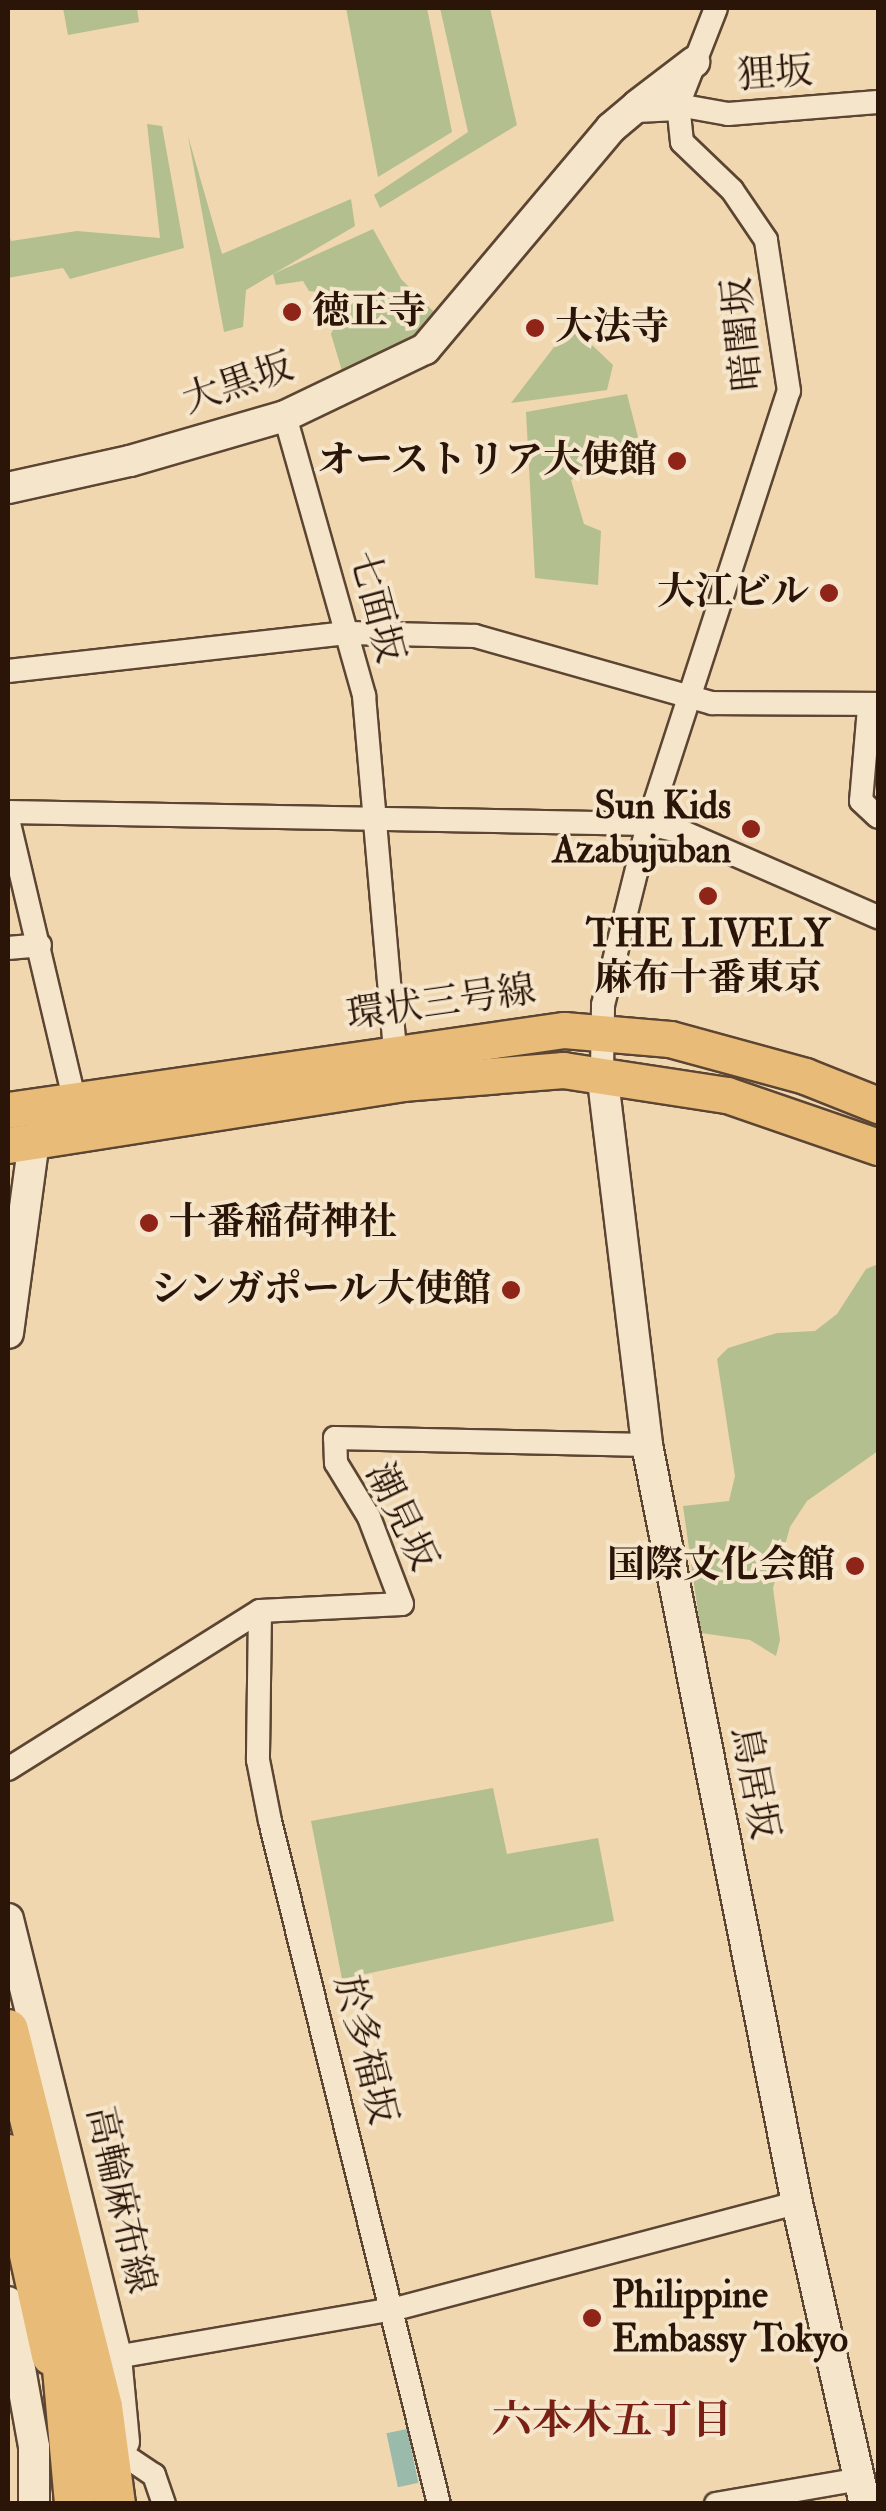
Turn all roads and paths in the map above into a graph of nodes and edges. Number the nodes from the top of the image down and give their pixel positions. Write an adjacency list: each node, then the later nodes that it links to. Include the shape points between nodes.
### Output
1 (716, 8): 2 (street)
2 (694, 62): 4 (street); 5 (street, 大黒坂)
3 (878, 102): 4 (street, 狸坂, via 728,114)
4 (678, 105): 5 (street); 10 (street, 暗闇坂, via 682,142 732,190 766,240 790,391)
5 (636, 107): 6 (street, 大黒坂, via 425,349)
6 (285, 416): 7 (street, 大黒坂); 8 (street, 七面坂)
7 (8, 488)
8 (349, 633): 9 (street); 10 (street, via 475,636); 14 (street, 七面坂, via 364,696)
9 (8, 671)
10 (689, 694): 11 (street, via 712,703); 15 (street, 暗闇坂)
11 (874, 706): 13 (street, via 861,801)
12 (8, 815): 14 (street); 17 (street)
13 (878, 817)
14 (376, 822): 15 (street); 20 (street, 七面坂)
15 (648, 824): 16 (street, via 682,832); 19 (street, 暗闇坂)
16 (878, 917)
17 (40, 945): 18 (street); 23 (street)
18 (8, 948)
19 (601, 1030): 20 (main road, 環状三号線); 21 (street, 暗闇坂); 22 (main road, 環状三号線, via 739,1056)
20 (395, 1051): 23 (main road, 環状三号線)
21 (602, 1072): 25 (main road, 環状三号線, via 484,1073); 26 (main road, 環状三号線, via 728,1095); 28 (street, 鳥居坂)
22 (874, 1097)
23 (74, 1098): 24 (main road, 環状三号線); 25 (street)
24 (8, 1110)
25 (21, 1142): 27 (street)
26 (878, 1147)
27 (8, 1333)
28 (647, 1445): 29 (street, 潮見坂, via 335,1438 336,1463 370,1517 402,1604); 35 (street, 鳥居坂)
29 (260, 1611): 30 (street); 38 (street, 於多福坂, via 258,1760 266,1806)
30 (8, 1769)
31 (8, 1919): 39 (street, 高輪麻布線)
32 (8, 2030): 36 (highway)
33 (8, 2096): 36 (highway)
34 (8, 2155): 43 (highway, via 52,2350)
35 (797, 2202): 38 (street); 41 (street, 鳥居坂)
36 (62, 2284): 44 (highway); 45 (highway, via 102,2407)
37 (8, 2302): 42 (street, via 34,2447)
38 (396, 2310): 39 (street); 47 (street, 於多福坂)
39 (116, 2357): 40 (street, 高輪麻布線)
40 (124, 2456): 45 (street, 高輪麻布線); 46 (street, via 154,2476)
41 (862, 2492): 48 (street)
42 (34, 2504)
43 (64, 2504)
44 (76, 2504)
45 (117, 2504)
46 (164, 2504)
47 (439, 2504)
48 (716, 2504)

